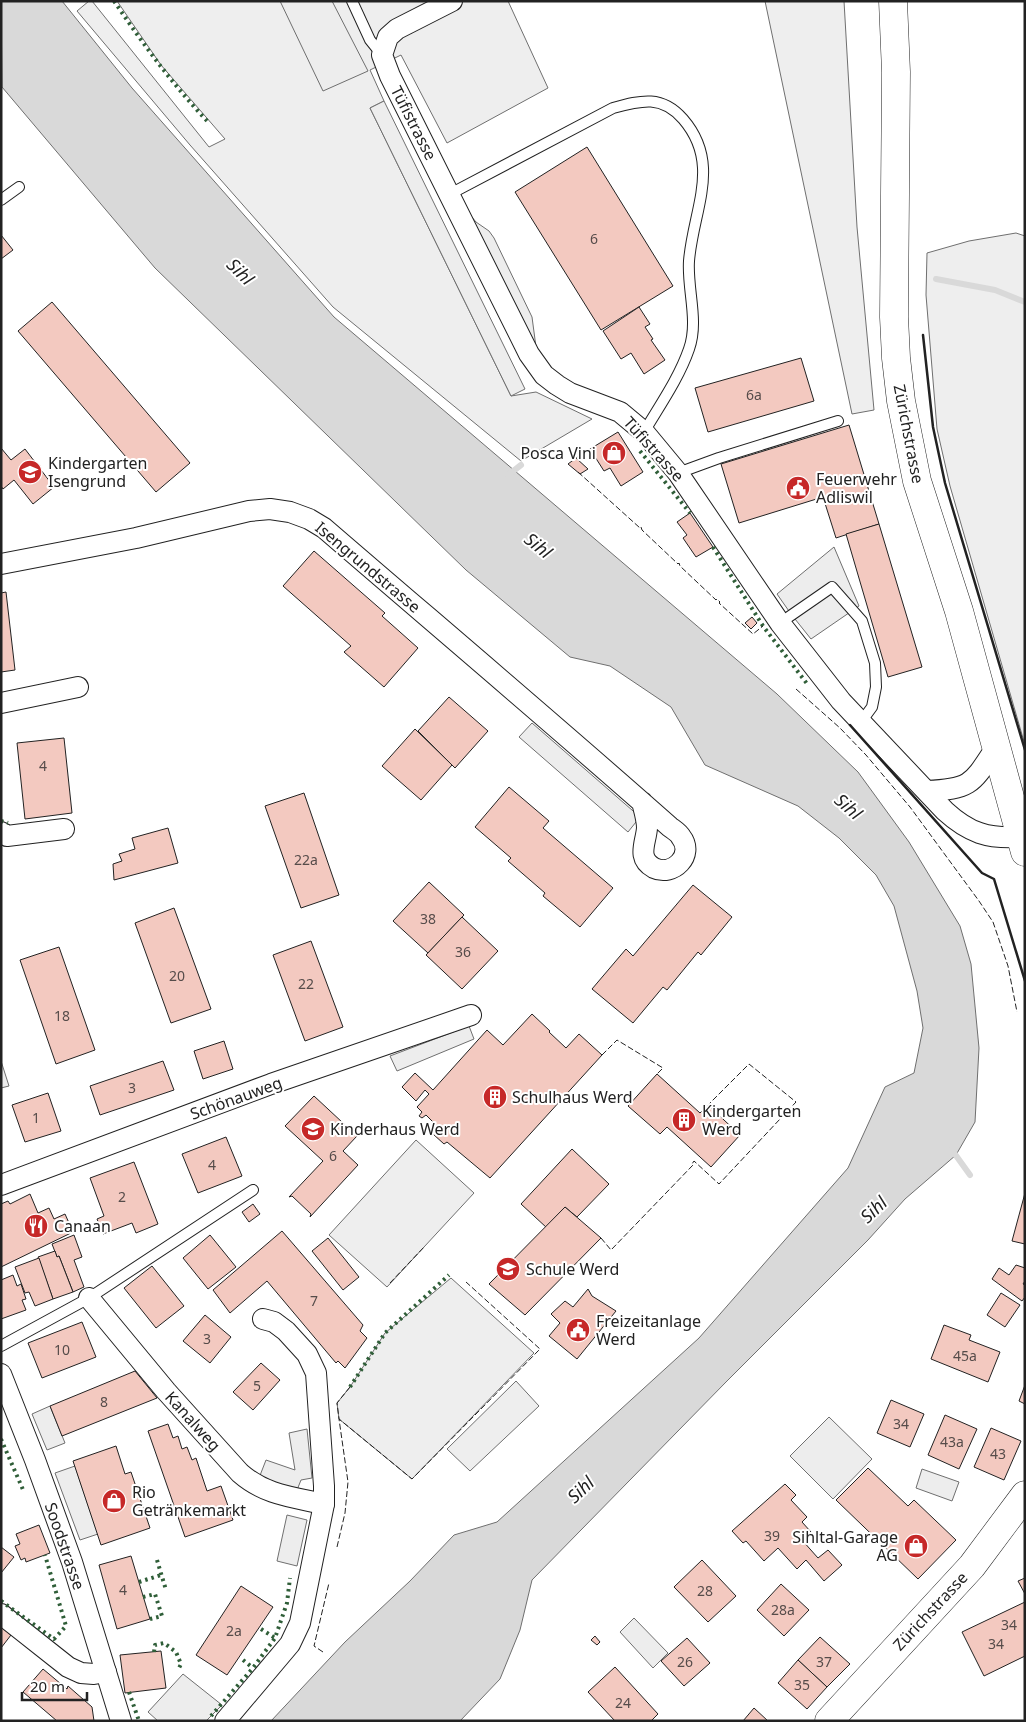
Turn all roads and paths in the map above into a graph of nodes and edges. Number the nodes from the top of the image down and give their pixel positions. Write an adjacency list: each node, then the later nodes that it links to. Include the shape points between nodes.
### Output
1 (352, 1): 4 (lane, via 370,40)
2 (452, 1): 4 (street, via 397,29 388,37)
3 (893, 1): 16 (main road, Zürichstrasse, via 896,72 894,317 901,401 917,481 959,611)
4 (382, 55): 6 (street, Tüfistrasse)
5 (19, 187): 7 (lane)
6 (450, 194): 9 (street, Tüfistrasse, via 529,354 544,375 570,393 620,412); 9 (lane, via 614,108 634,102 664,104 688,126 699,143 704,166 689,271 692,337 672,385)
7 (1, 200)
8 (838, 421): 10 (lane)
9 (644, 432): 10 (street, Tüfistrasse)
10 (678, 473): 12 (street, Tüfistrasse)
11 (1, 564): 18 (street, Isengrundstrasse, via 136,538 249,511 270,509 309,519 324,528)
12 (780, 624): 15 (street, Tüfistrasse, via 836,706); 15 (lane, via 832,588 862,621 875,664 876,687 872,706)
13 (78, 687): 14 (street)
14 (1, 703)
15 (861, 722): 17 (street, Tüfistrasse)
16 (995, 749): 17 (street, via 970,783); 21 (main road, Zürichstrasse)
17 (927, 791): 21 (street, Tüfistrasse, via 960,824)
18 (642, 802)
19 (64, 829): 20 (street, via 6,836)
20 (1, 832)
21 (1023, 844)
22 (471, 1015): 23 (street, Schönauweg, via 271,1084)
23 (1, 1185)
24 (253, 1190): 25 (lane)
25 (89, 1298): 27 (lane); 30 (street, Kanalweg, via 166,1391 253,1485 269,1492)
26 (263, 1320): 30 (street, via 274,1322 286,1331 307,1354 316,1373)
27 (1, 1346)
28 (1, 1374): 32 (street, Soodstrasse, via 69,1553)
29 (1025, 1495): 35 (main road, Zürichstrasse, via 972,1566)
30 (324, 1504): 34 (street, via 300,1623 290,1644)
31 (1, 1614): 32 (street, via 68,1667 81,1673)
32 (106, 1672): 33 (street, Soodstrasse)
33 (121, 1721)
34 (225, 1721)
35 (829, 1721)

